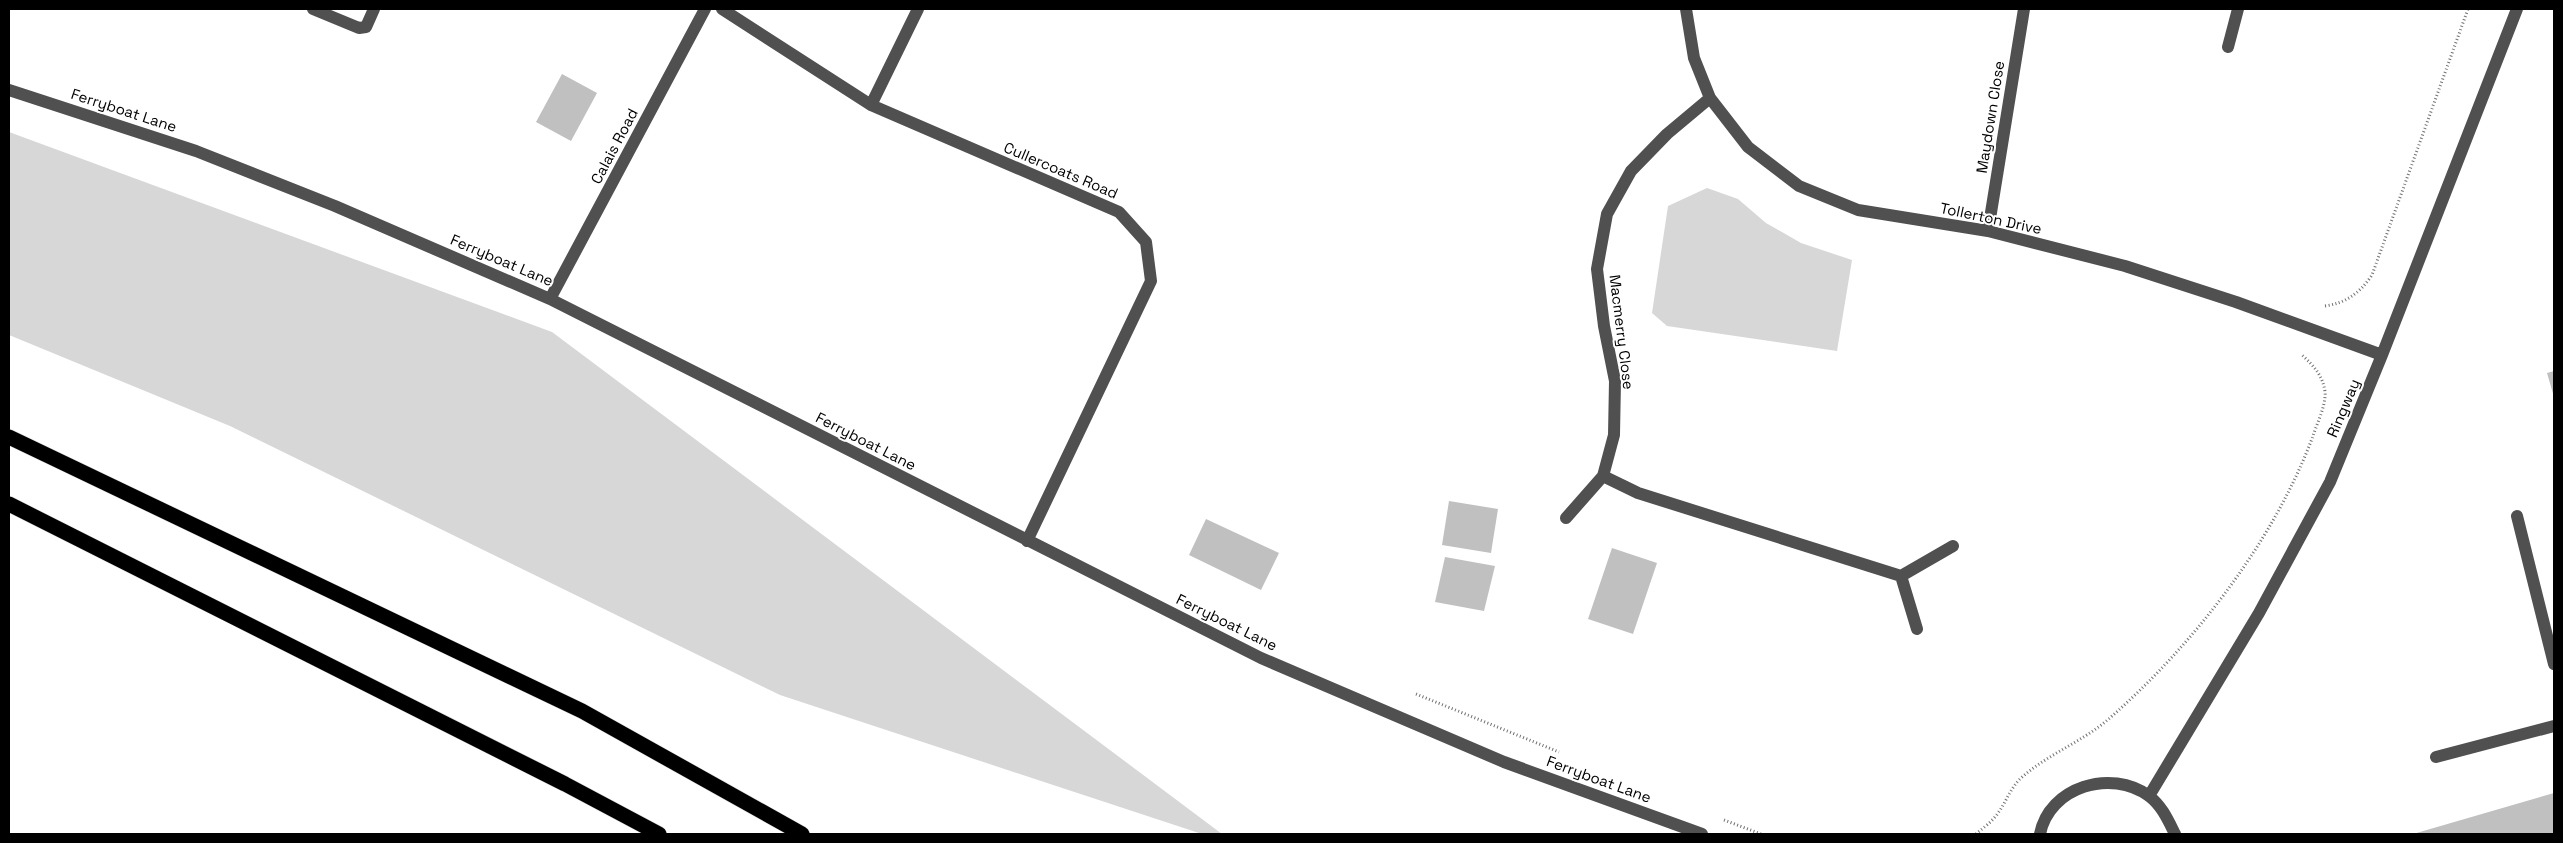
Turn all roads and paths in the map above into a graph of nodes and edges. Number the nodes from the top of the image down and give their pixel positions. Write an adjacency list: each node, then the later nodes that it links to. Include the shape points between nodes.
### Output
1 (313, 9): 2 (street, via 359,28 366,27)
2 (374, 9)
3 (705, 9): 16 (street, Calais Road)
4 (722, 9): 14 (street, Cullercoats Road)
5 (918, 9): 14 (street)
6 (1686, 9): 13 (street, Tollerton Drive, via 1694,58)
7 (2024, 9): 15 (street, Maydown Close)
8 (2238, 9): 11 (street)
9 (2468, 9): 17 (path, via 2372,275 2363,289 2350,298 2318,307)
10 (2517, 9): 18 (street, Ringway)
11 (2228, 47)
12 (9, 90): 16 (street, Ferryboat Lane, via 196,151 335,206)
13 (1710, 98): 15 (street, Tollerton Drive, via 1748,147 1799,186 1858,210); 20 (street, Macmerry Close, via 1667,134 1631,171 1607,214 1597,269 1615,381 1614,435)
14 (871, 106): 24 (street, Cullercoats Road, via 1119,212 1146,242 1151,280)
15 (1988, 231): 17 (street, Tollerton Drive, via 2125,266)
16 (550, 299): 24 (street, Ferryboat Lane)
17 (2310, 329): 18 (street, Tollerton Drive); 40 (path, via 2301,355 2323,380 2325,395 2321,414 2282,502 2239,572 2145,686 2088,736 2033,767 2009,792 1998,813)
18 (2382, 355): 33 (street, Ringway, via 2330,482 2259,613)
19 (9, 437): 37 (highway, via 582,711)
20 (1603, 476): 23 (street); 26 (street, via 1638,493)
21 (9, 504): 36 (highway)
22 (2517, 516): 28 (street)
23 (1566, 518)
24 (1027, 541): 35 (street, Ferryboat Lane, via 1261,658 1504,762)
25 (1953, 546): 26 (street)
26 (1901, 576): 27 (street)
27 (1917, 629)
28 (2554, 664)
29 (1415, 693): 31 (path)
30 (2554, 726): 32 (street)
31 (1560, 752)
32 (2436, 757)
33 (2149, 796): 41 (street, via 2123,783 2103,782 2080,788 2059,800 2041,827); 42 (street, via 2165,812)
34 (1723, 819): 39 (path)
35 (1672, 829): 38 (street, Ferryboat Lane)
36 (659, 834)
37 (802, 834)
38 (1702, 834)
39 (1761, 834)
40 (1976, 834)
41 (2040, 834)
42 (2175, 834)

